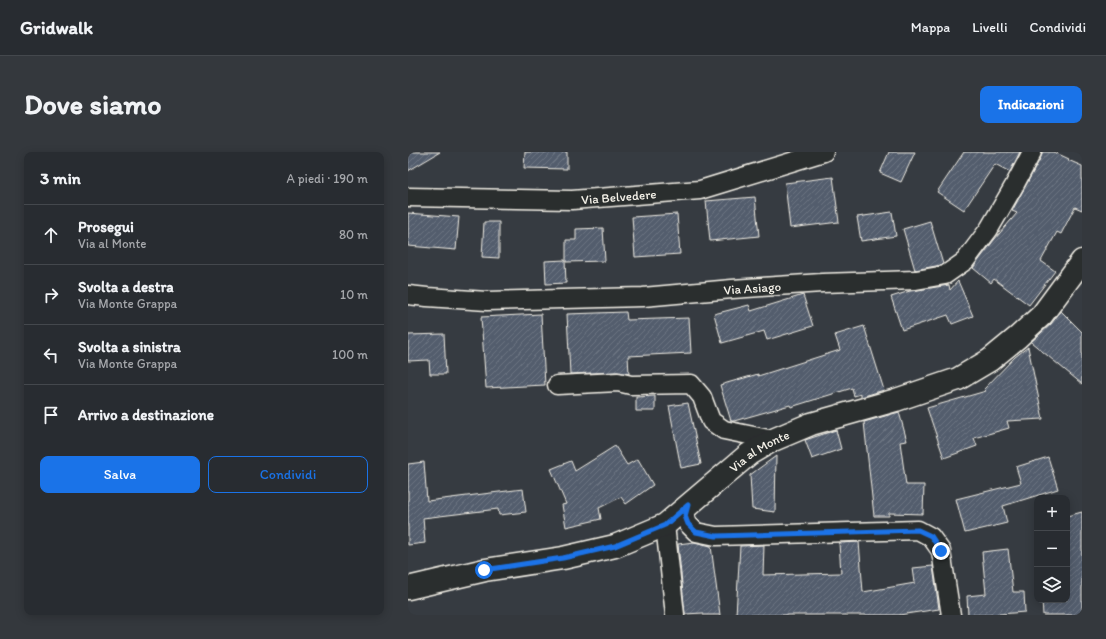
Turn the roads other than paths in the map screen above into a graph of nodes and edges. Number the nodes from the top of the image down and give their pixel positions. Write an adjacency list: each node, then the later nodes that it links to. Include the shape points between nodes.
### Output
1 (824, 152): 3 (street, Via Belvedere, via 700,190 572,200)
2 (1032, 152): 5 (street, Via Asiago, via 989,229 964,262 944,275 916,280 822,283 635,297 487,302)
3 (408, 197)
4 (1082, 261): 7 (main road, Via al Monte, via 1042,314 1023,333 990,360 958,379 811,424)
5 (408, 294)
6 (557, 385): 7 (street, via 618,382 631,385 691,384 702,397 711,421 717,426 724,430)
7 (773, 440): 8 (main road, Via al Monte, via 749,454)
8 (688, 505): 9 (main road, Via al Monte); 12 (street, via 685,516 688,524 696,532 716,536 918,530 931,536 941,551)
9 (665, 525): 10 (main road, Via al Monte, via 615,546 563,558 484,570); 11 (street)
10 (408, 588)
11 (675, 615)
12 (951, 615)

